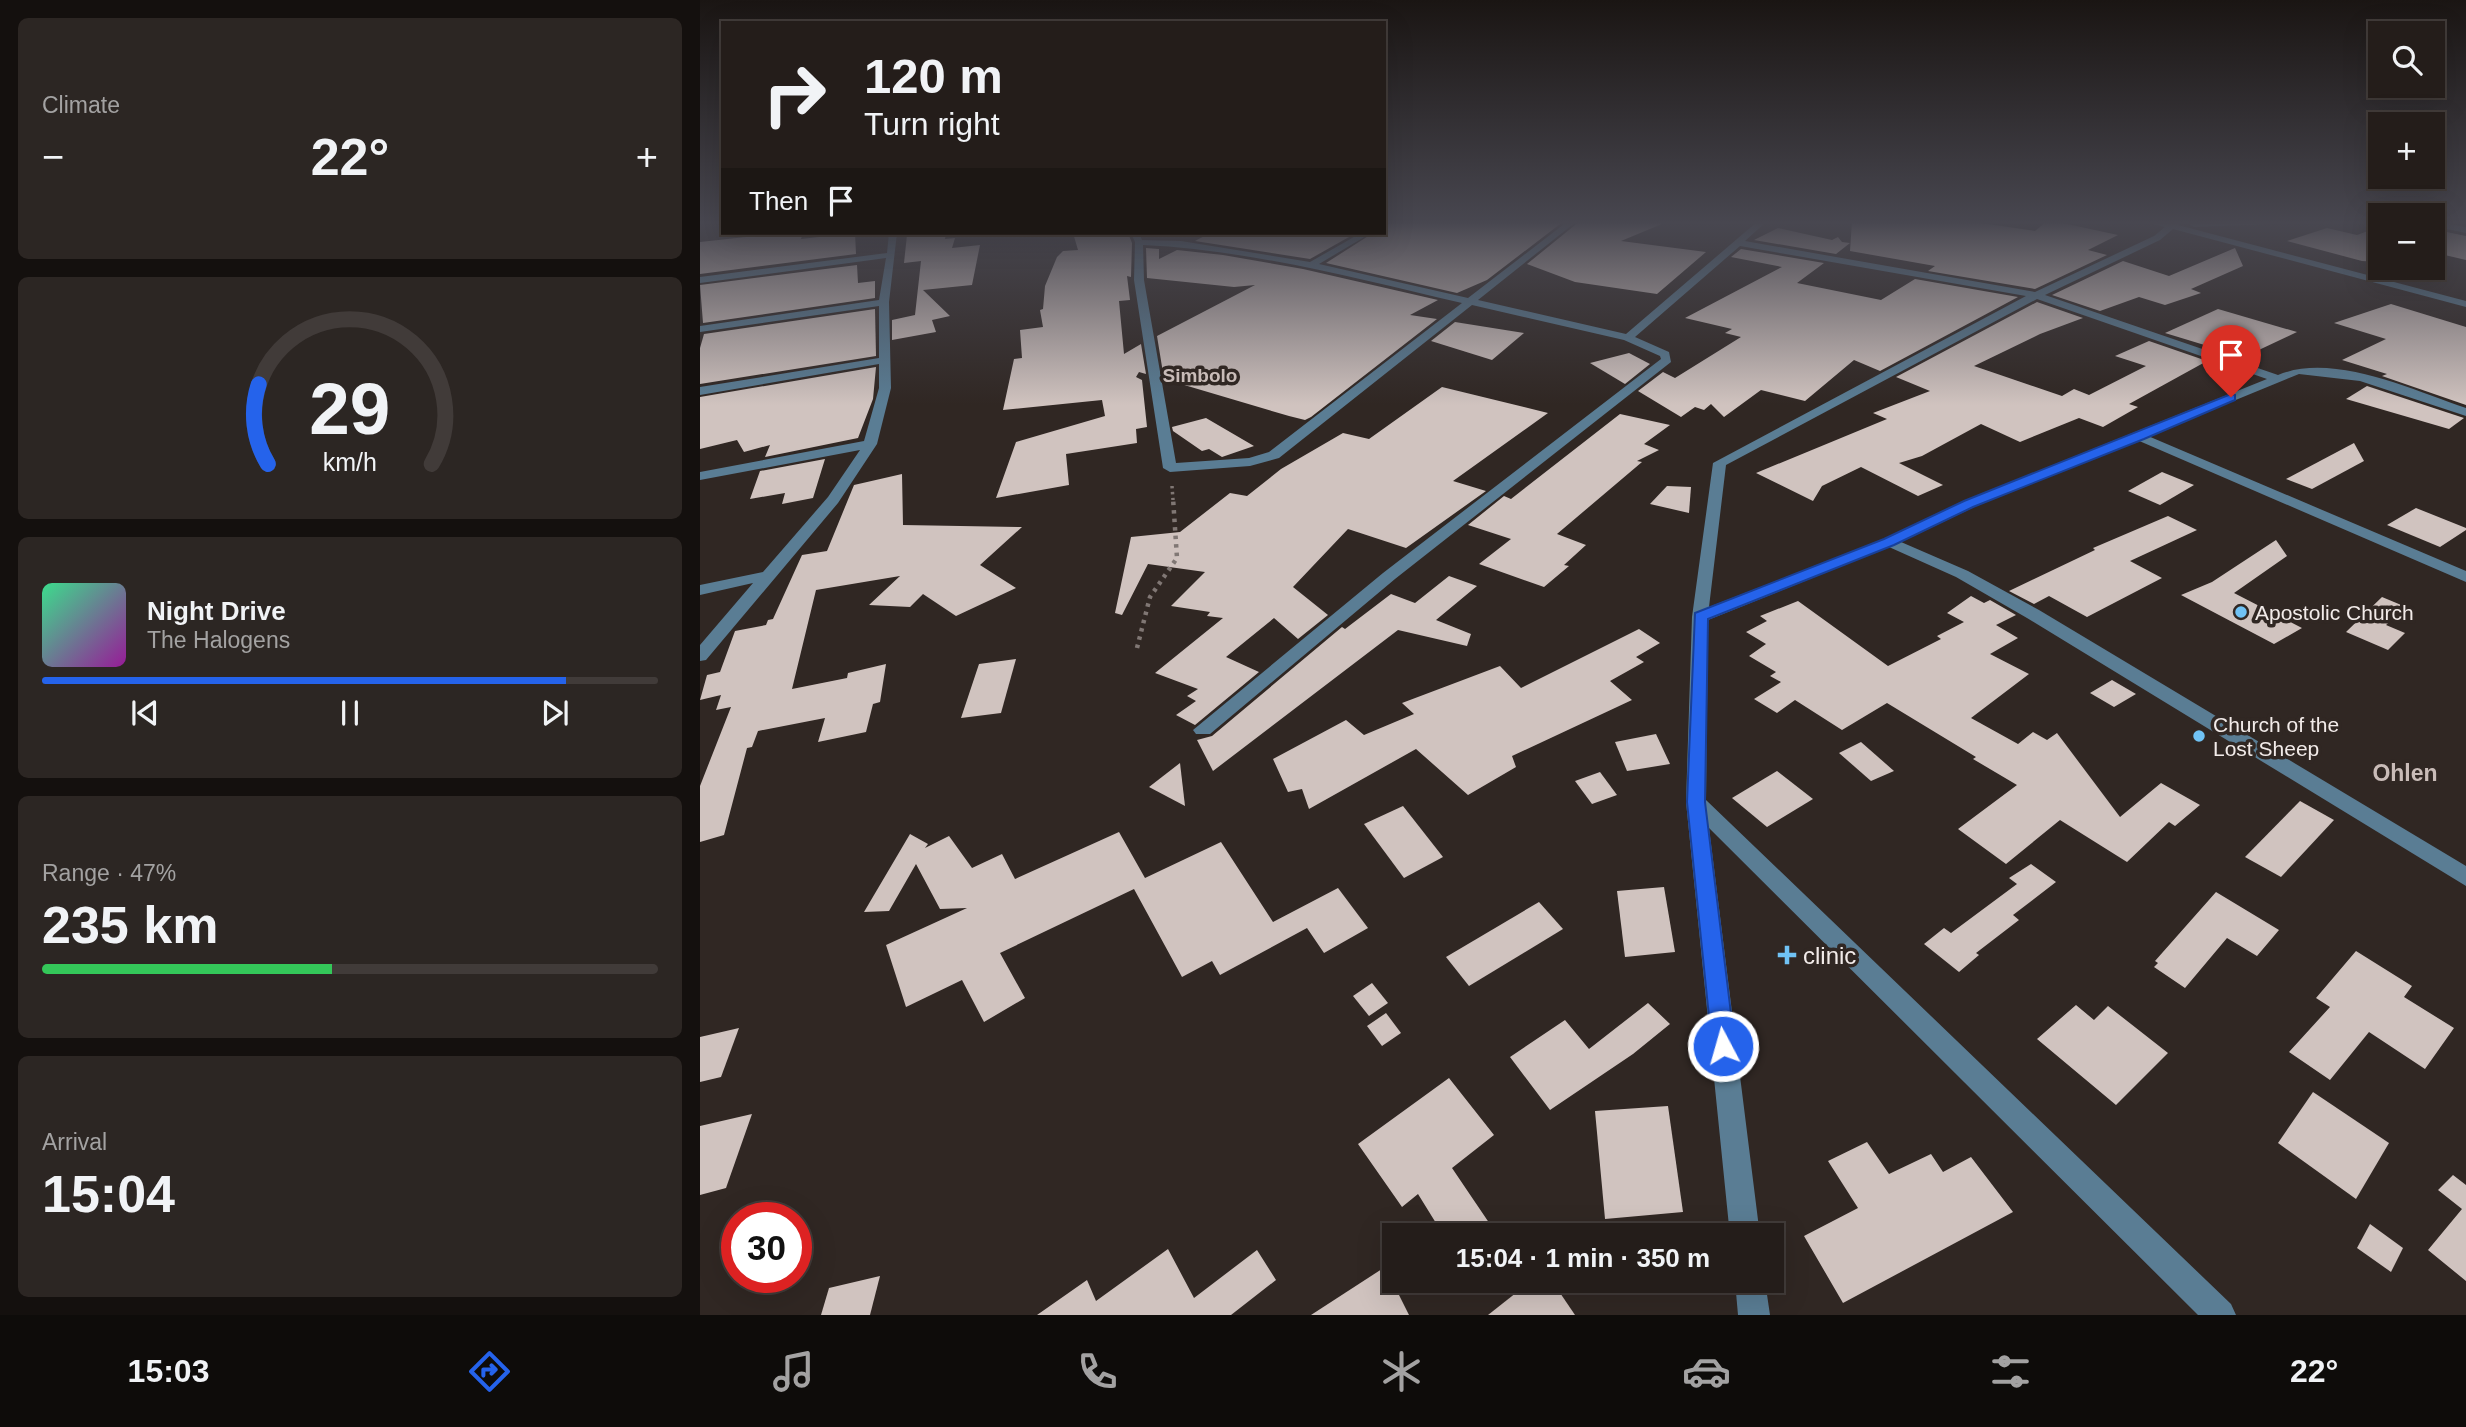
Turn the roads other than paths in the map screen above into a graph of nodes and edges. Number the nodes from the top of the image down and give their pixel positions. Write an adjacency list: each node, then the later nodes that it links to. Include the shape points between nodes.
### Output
1 (887, 282): 10 (street)
2 (1139, 282): 11 (street, via 1170,468 1250,462 1274,455)
3 (1387, 282): 11 (street)
4 (1496, 282): 11 (street)
5 (1694, 282): 14 (street)
6 (1964, 282): 9 (street)
7 (2063, 282): 9 (street)
8 (2388, 282): 12 (street)
9 (2036, 295): 16 (street); 26 (street, via 1720,463)
10 (884, 302): 13 (street); 15 (street)
11 (1472, 302): 14 (street)
12 (2466, 304)
13 (700, 329)
14 (1628, 338): 28 (street, via 1651,345 1667,360 1389,576)
15 (885, 360): 17 (street); 20 (street, via 885,387)
16 (2276, 378): 18 (street, via 2297,371 2337,372); 19 (street)
17 (700, 391)
18 (2466, 412)
19 (2140, 437): 22 (street, via 1969,504); 24 (street)
20 (870, 444): 21 (street); 23 (street, via 833,500)
21 (700, 476)
22 (1889, 542): 26 (street); 30 (street, via 1951,568 2032,614)
23 (766, 576): 25 (street); 27 (street)
24 (2466, 577)
25 (700, 590)
26 (1700, 617): 29 (street)
27 (700, 656)
28 (1203, 730)
29 (1696, 802): 31 (street); 34 (street)
30 (2466, 877)
31 (1744, 1223)
32 (1751, 1293): 33 (street)
33 (1754, 1315)
34 (2220, 1315)

